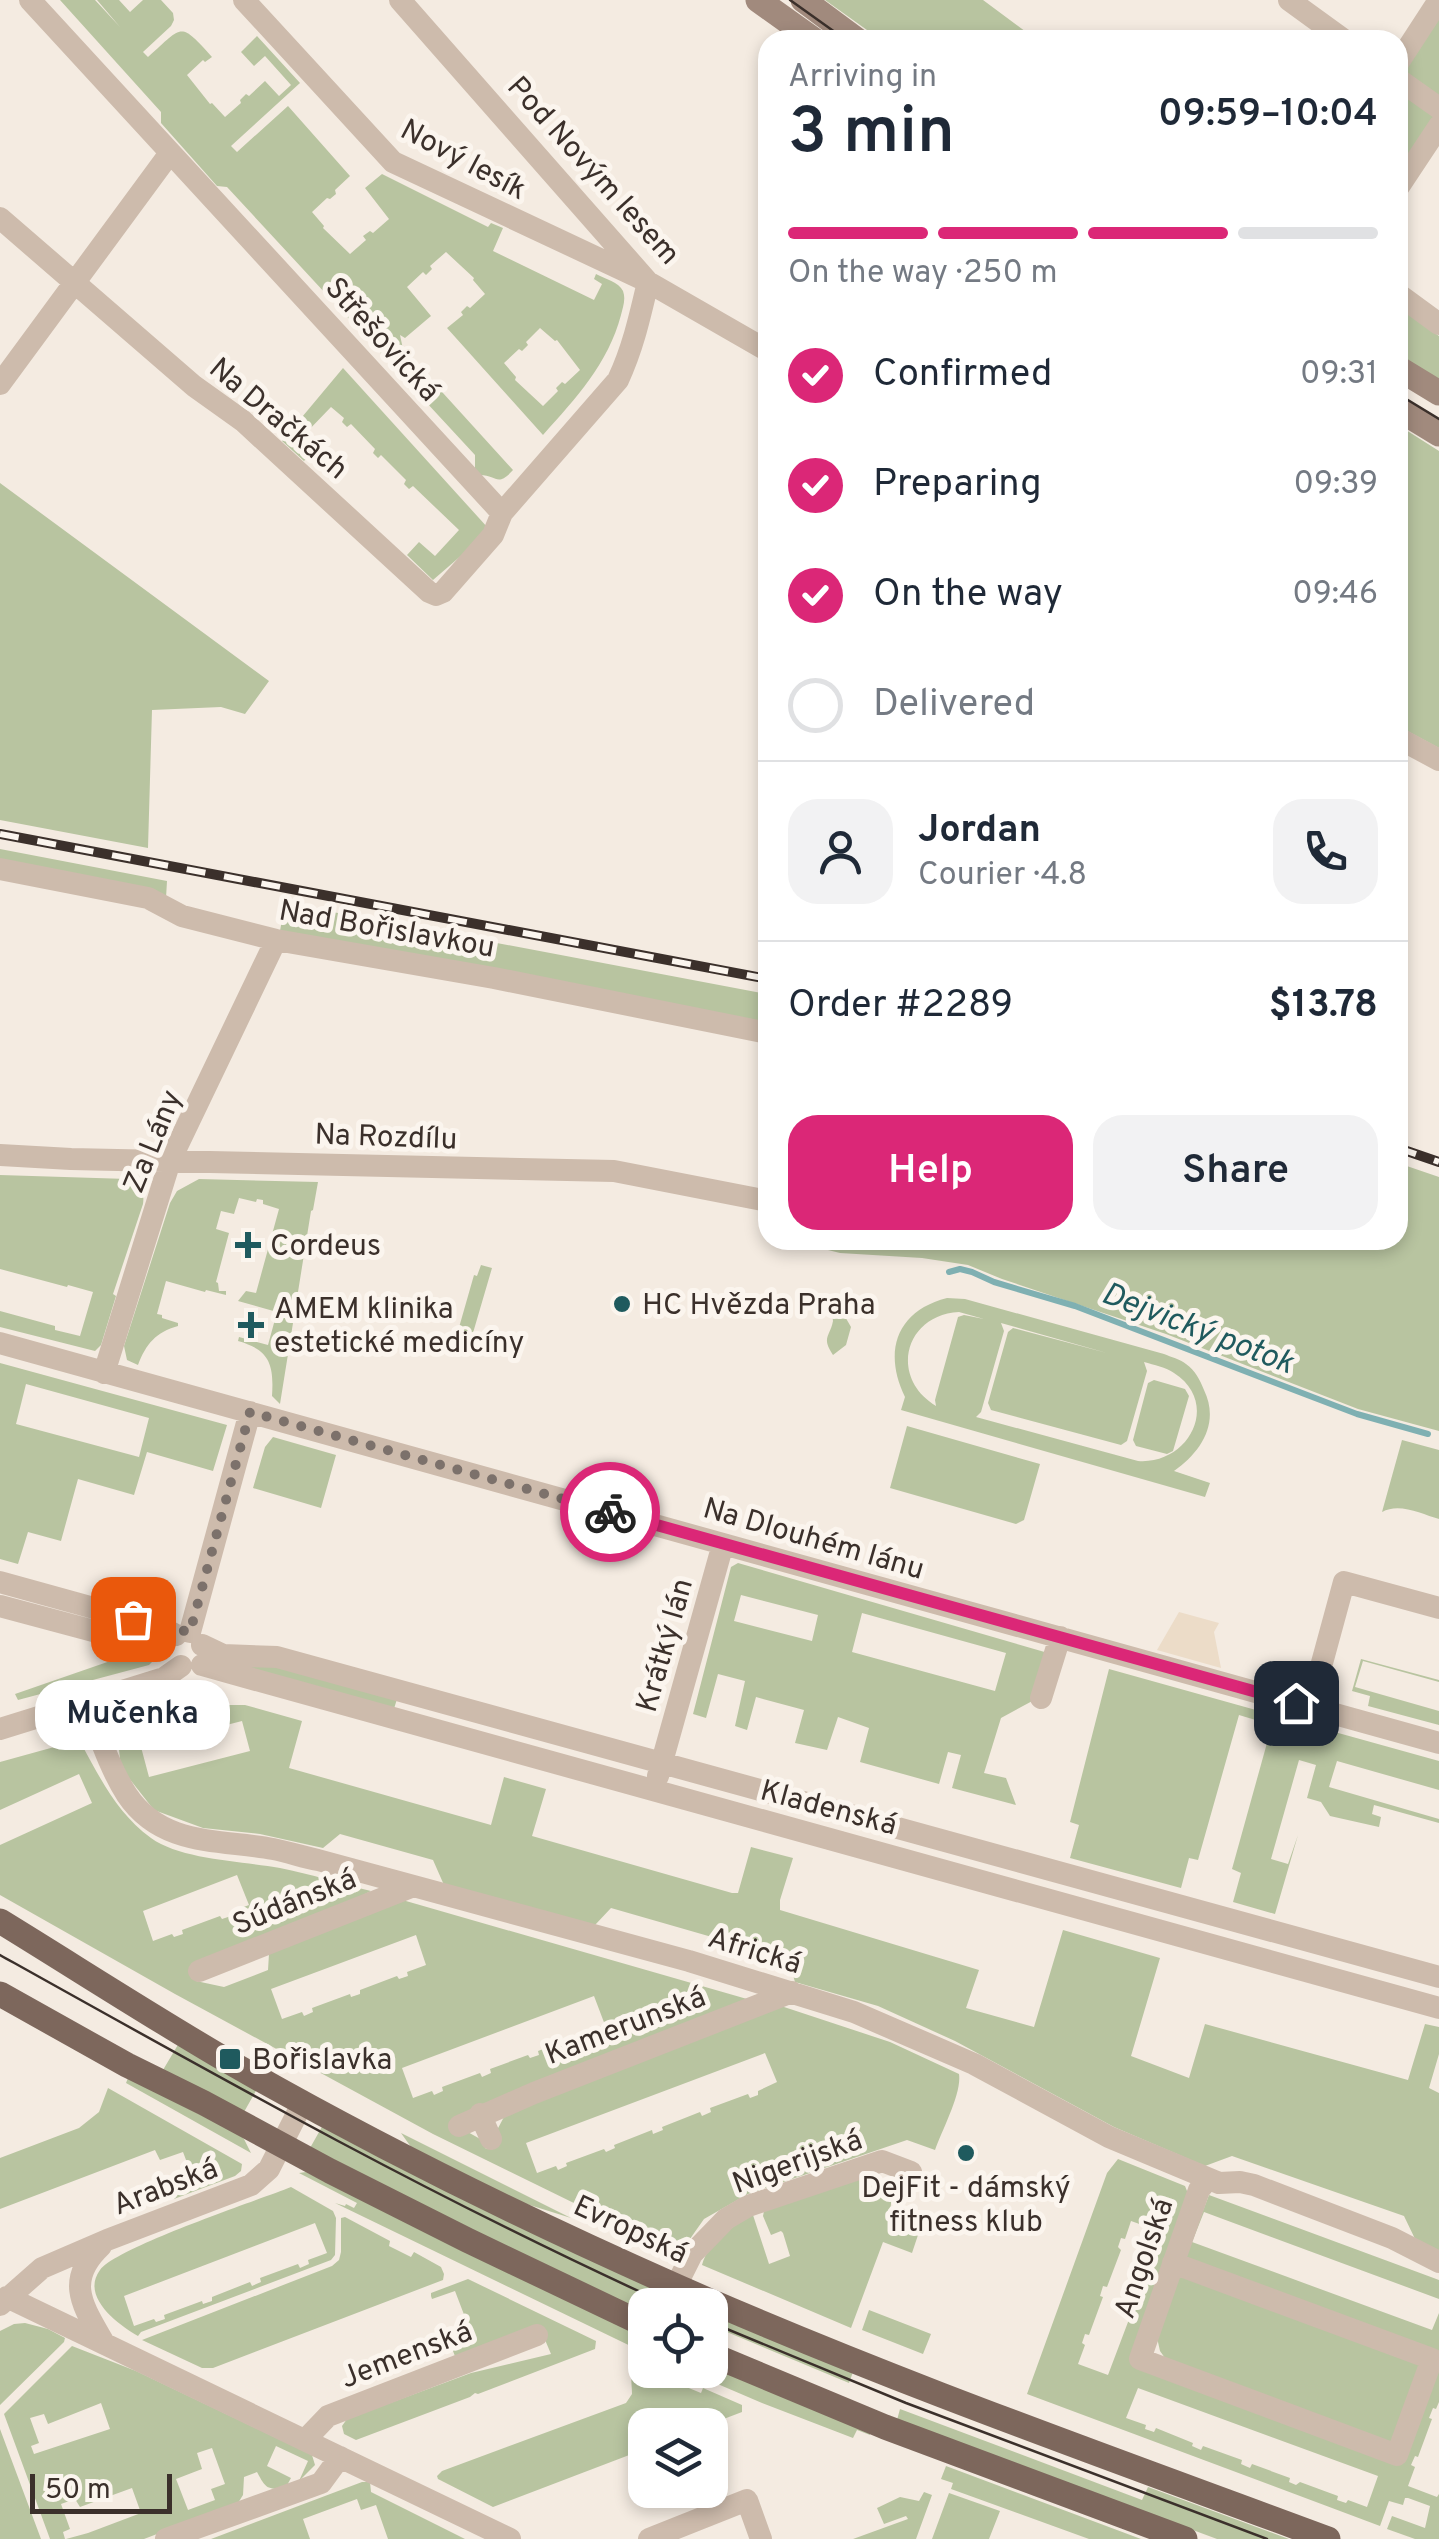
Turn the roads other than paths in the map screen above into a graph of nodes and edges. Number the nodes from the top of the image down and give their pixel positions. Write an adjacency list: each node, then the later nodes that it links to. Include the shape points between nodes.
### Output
1 (30, 0): 15 (street, Střešovická)
2 (244, 0): 19 (street, Nový lesík, via 394,162)
3 (400, 0): 19 (street, Pod Novým lesem)
4 (758, 0): 8 (street)
5 (803, 0): 9 (street)
6 (1288, 0): 10 (street)
7 (1439, 0): 11 (street)
8 (800, 30)
9 (844, 30)
10 (1330, 30)
11 (1408, 48)
12 (1408, 86): 13 (street)
13 (1439, 108)
14 (1439, 126): 16 (street)
15 (170, 153): 18 (street); 28 (street, Střešovická)
16 (1408, 173)
17 (0, 218): 18 (street, Na Dračkách)
18 (75, 282): 24 (street); 28 (street, Na Dračkách, via 243,421 432,594 443,592 493,534)
19 (648, 282): 22 (street, Pod Novým lesem); 28 (street, via 618,380)
20 (1408, 301): 21 (street)
21 (1439, 324)
22 (758, 345)
23 (1408, 374): 25 (street)
24 (0, 384)
25 (1439, 393)
26 (1408, 415): 27 (street)
27 (1439, 434)
28 (502, 512)
29 (1408, 743): 30 (street)
30 (1439, 760)
31 (0, 869): 32 (street, Nad Bořislavkou, via 148,898 182,916)
32 (276, 940): 33 (street, Nad Bořislavkou); 35 (street, Za Lány)
33 (758, 1031)
34 (0, 1155): 35 (street, Na Rozdílu)
35 (170, 1161): 36 (street, Na Rozdílu, via 614,1171); 38 (street, Za Lány)
36 (758, 1200)
37 (0, 1343): 38 (street, Na Dlouhém lánu)
38 (104, 1373): 39 (street, Na Dlouhém lánu)
39 (250, 1412): 40 (street, Na Dlouhém lánu); 46 (street)
40 (723, 1544): 45 (street, Na Dlouhém lánu); 52 (street, Krátký lán)
41 (0, 1582): 44 (street, Kladenská)
42 (0, 1606): 44 (street, via 100,1634)
43 (1439, 1608): 49 (street, via 1344,1582)
44 (133, 1619): 46 (street, Kladenská)
45 (1060, 1637): 47 (street); 49 (street, Na Dlouhém lánu)
46 (190, 1648): 48 (street, via 164,1678); 52 (street, Kladenská, via 277,1656); 53 (street, Kladenská)
47 (1041, 1698)
48 (87, 1703): 50 (street); 54 (street, Africká, via 130,1799 173,1833 272,1849)
49 (1310, 1707): 51 (street, Na Dlouhém lánu)
50 (0, 1730)
51 (1439, 1743)
52 (662, 1762): 53 (street, Krátký lán); 57 (street, Kladenská)
53 (654, 1790): 60 (street, Kladenská)
54 (410, 1887): 56 (street, Súdánská); 58 (street, Africká)
55 (0, 1921): 61 (main road, Evropská)
56 (199, 1971)
57 (1439, 1977)
58 (792, 1992): 62 (street, Kamerunská); 67 (street, Africká, via 974,2064 1109,2136)
59 (0, 1994): 65 (main road)
60 (1439, 2008)
61 (303, 2102): 65 (street, Arabská); 71 (main road, Evropská)
62 (480, 2114): 63 (street, Kamerunská); 64 (street)
63 (459, 2126)
64 (490, 2139)
65 (281, 2145): 68 (street, Arabská, via 252,2185); 73 (main road)
66 (911, 2172): 71 (street, Nigerijská, via 882,2160 748,2206 700,2245)
67 (1208, 2179): 69 (street, Africká, via 1254,2185); 70 (street, Angolská)
68 (107, 2240): 72 (street, via 42,2268); 75 (street, Arabská, via 88,2258 79,2282 80,2298)
69 (1439, 2262)
70 (1173, 2263): 70 (street, Angolská, via 1140,2359 1397,2455 1432,2360)
71 (676, 2286): 84 (main road, Evropská, via 874,2370)
72 (4, 2301): 75 (street)
73 (628, 2318)
74 (537, 2335): 77 (street, Jemenská, via 328,2416)
75 (104, 2343): 77 (street)
76 (728, 2362): 83 (main road)
77 (305, 2440): 78 (street)
78 (340, 2457): 79 (street, via 320,2483); 80 (street)
79 (166, 2539)
80 (510, 2539)
81 (650, 2539): 82 (street, via 747,2500)
82 (761, 2539)
83 (1185, 2539)
84 (1328, 2539)

